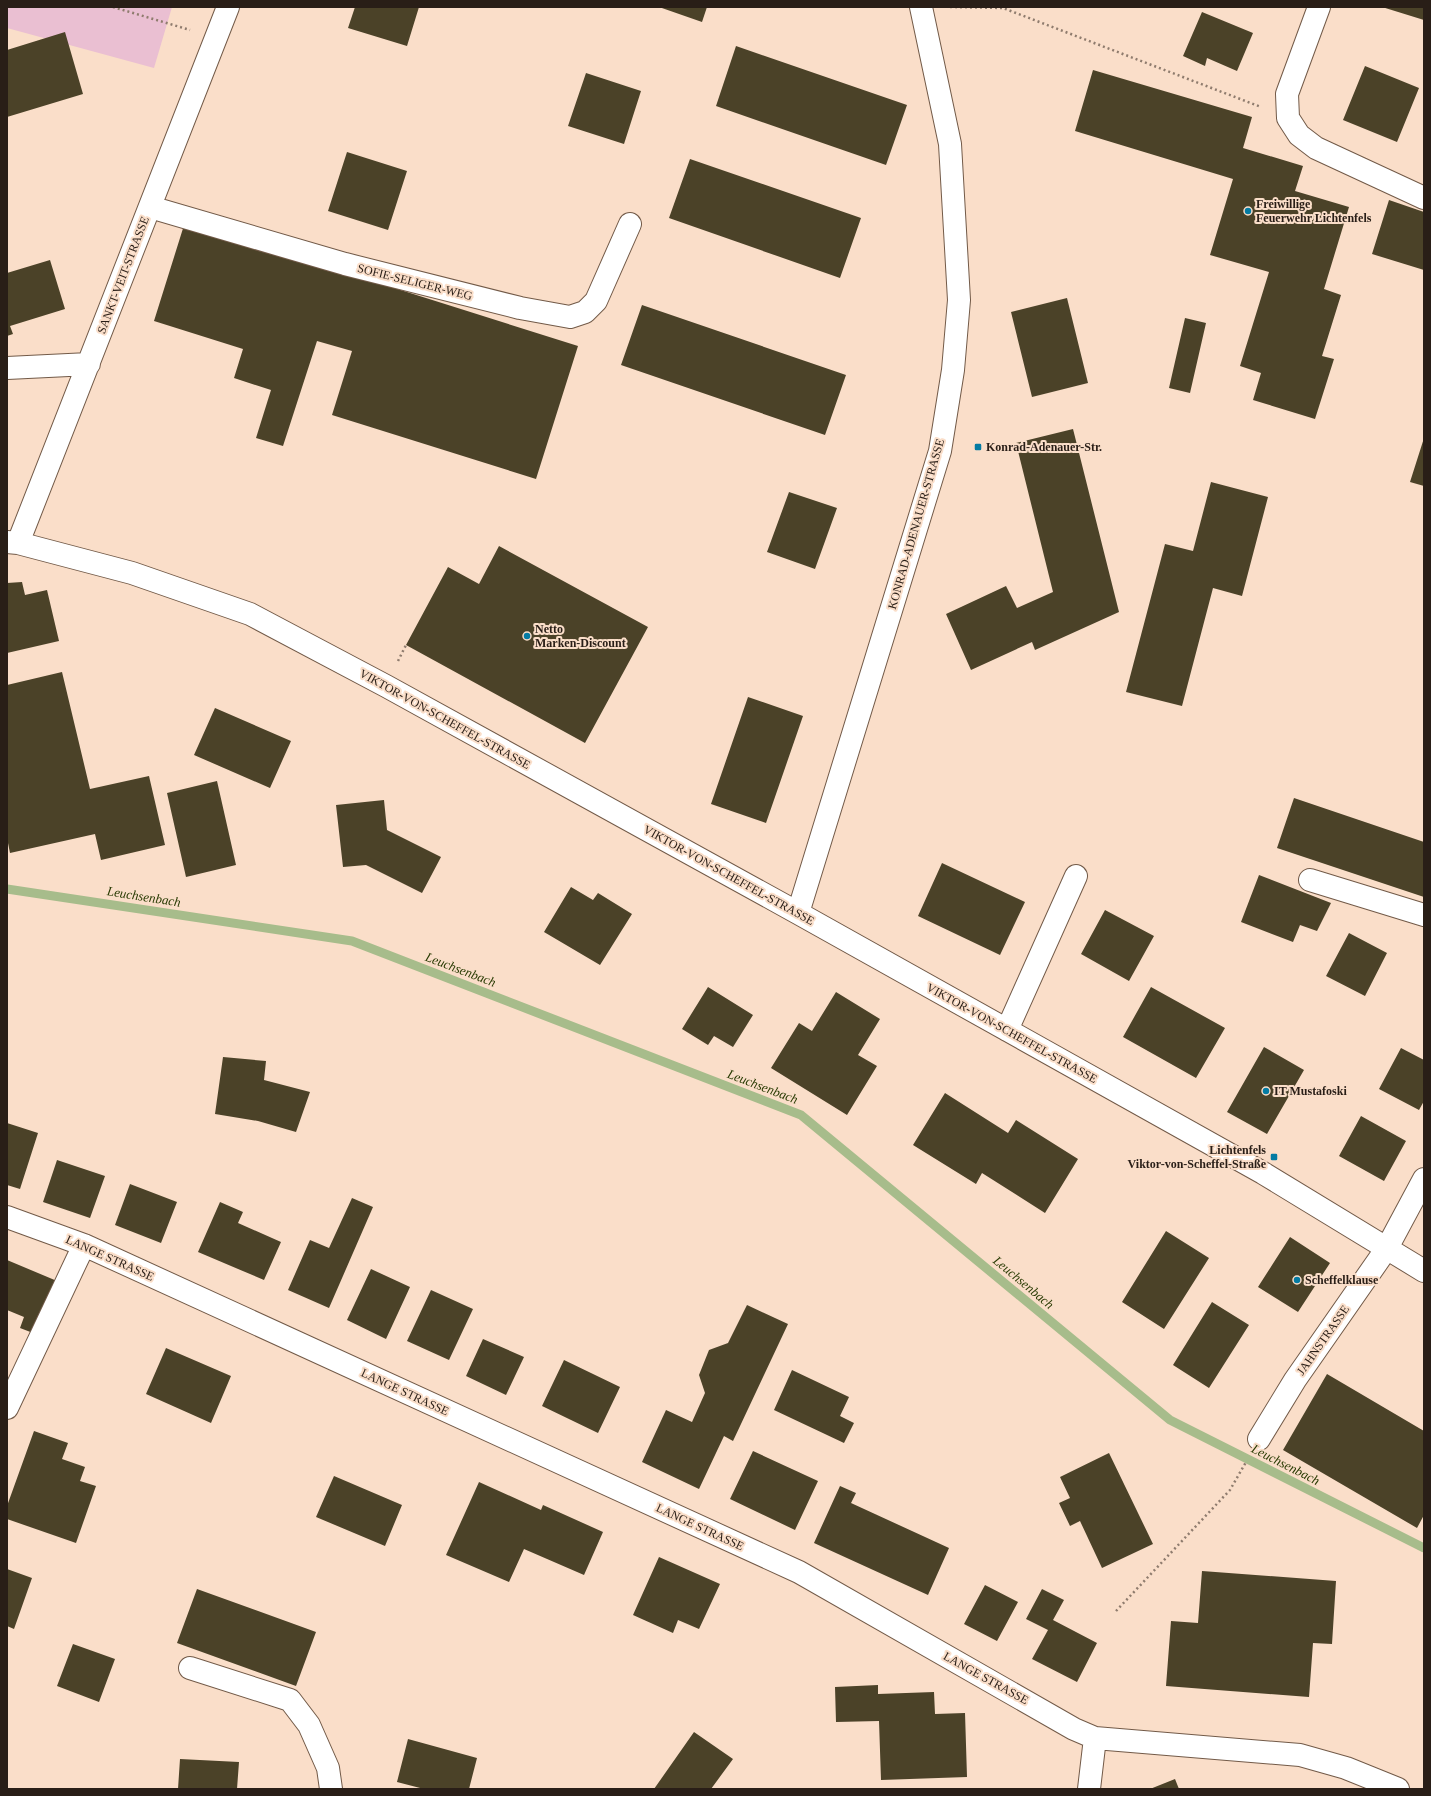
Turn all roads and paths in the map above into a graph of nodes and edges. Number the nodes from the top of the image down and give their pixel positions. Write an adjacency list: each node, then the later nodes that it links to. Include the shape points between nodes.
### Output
1 (113, 7): 6 (path)
2 (228, 7): 6 (street, SANKT-VEIT-STRASSE)
3 (921, 7): 16 (street, KONRAD-ADENAUER-STRASSE, via 950,144 959,300 953,370 940,451)
4 (950, 7): 7 (path, via 1003,8)
5 (1319, 7): 7 (street, via 1287,94)
6 (217, 38): 9 (street, SANKT-VEIT-STRASSE)
7 (1288, 118): 8 (street, via 1299,135 1316,148)
8 (1424, 198)
9 (150, 207): 10 (street, SOFIE-SELIGER-WEG, via 345,264 520,308 570,317 585,312 596,301); 11 (street, SANKT-VEIT-STRASSE)
10 (630, 224)
11 (89, 364): 12 (street); 13 (street, SANKT-VEIT-STRASSE)
12 (7, 368)
13 (13, 543): 16 (street, VIKTOR-VON-SCHEFFEL-STRASSE, via 132,573 250,614 400,693)
14 (1076, 876): 18 (street)
15 (1310, 880): 17 (street)
16 (798, 913): 18 (street, VIKTOR-VON-SCHEFFEL-STRASSE)
17 (1424, 915)
18 (1008, 1030): 22 (street, VIKTOR-VON-SCHEFFEL-STRASSE, via 1262,1173)
19 (1424, 1179): 22 (street, JAHNSTRASSE)
20 (7, 1217): 21 (street, LANGE STRASSE)
21 (84, 1245): 24 (street); 29 (street, LANGE STRASSE, via 799,1572)
22 (1388, 1248): 23 (street, VIKTOR-VON-SCHEFFEL-STRASSE); 25 (street, JAHNSTRASSE, via 1295,1380)
23 (1424, 1271)
24 (7, 1408)
25 (1259, 1439)
26 (1230, 1490): 27 (path)
27 (1116, 1611)
28 (190, 1668): 30 (street, via 290,1700 312,1732 328,1768)
29 (1095, 1738): 31 (street); 32 (street, LANGE STRASSE, via 1300,1754 1346,1768)
30 (331, 1789)
31 (1089, 1789)
32 (1398, 1789)

